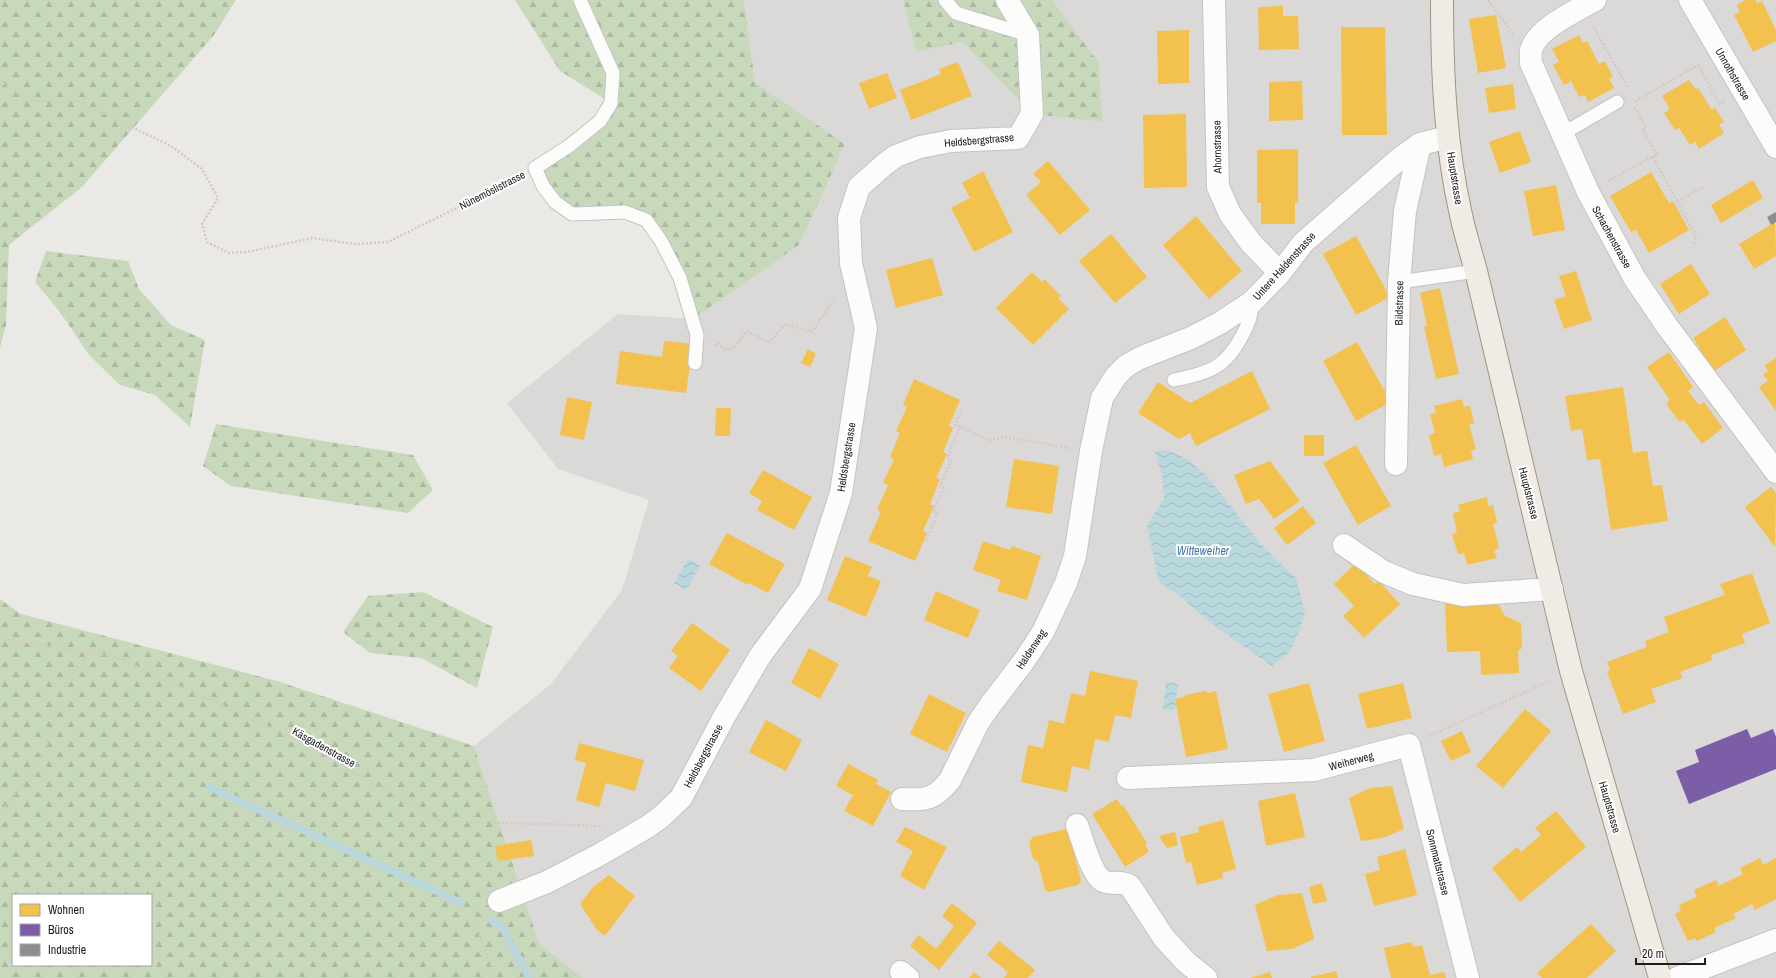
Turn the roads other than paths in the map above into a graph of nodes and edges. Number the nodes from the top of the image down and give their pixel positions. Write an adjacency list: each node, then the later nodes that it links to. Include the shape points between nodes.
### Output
1 (580, 0): 18 (lane, Nünemöslistrasse, via 613,73 611,103 600,121 569,146 535,168 543,186 555,202 572,214 625,212 646,220 661,241 680,278 697,335)
2 (945, 0): 8 (lane, via 956,13)
3 (1007, 0): 8 (street, Heldsbergstrasse)
4 (1214, 0): 15 (street, Ahornstrasse, via 1218,187 1230,214 1251,242)
5 (1442, 0): 11 (main road, Hauptstrasse)
6 (1690, 0): 13 (street, Unnothstrasse)
7 (1589, 4): 10 (street, Schachenstrasse, via 1546,30 1530,51 1531,63)
8 (1028, 35): 29 (street, Heldsbergstrasse, via 1032,114 1018,138 952,141 920,147 896,156 859,187 849,218 850,248 866,328 841,493 810,589 760,656 681,798 647,827 599,855 547,882)
9 (1617, 102): 10 (lane)
10 (1564, 133): 22 (street, Schachenstrasse, via 1588,192 1635,279)
11 (1448, 137): 12 (street, Untere Haldenstrasse); 14 (main road, Hauptstrasse, via 1460,214)
12 (1420, 144): 15 (street, Untere Haldenstrasse, via 1399,159 1303,243); 16 (street, Bildstrasse, via 1405,210)
13 (1776, 147)
14 (1476, 271): 16 (lane); 24 (main road, Hauptstrasse)
15 (1280, 273): 17 (street, Untere Haldenstrasse)
16 (1399, 282): 21 (street, Bildstrasse)
17 (1252, 302): 19 (lane, via 1252,316 1229,358 1203,373); 20 (street, Untere Haldenstrasse, via 1191,338 1126,366 1102,398)
18 (695, 363)
19 (1174, 380)
20 (1091, 451): 27 (street, Haldenweg, via 1075,556 1066,583 1043,632 978,724 944,788 926,800)
21 (1396, 464)
22 (1776, 472)
23 (1344, 545): 24 (street, via 1384,572 1413,584 1463,595)
24 (1552, 589): 33 (main road, Hauptstrasse, via 1571,671)
25 (1409, 745): 26 (street, Weiherweg, via 1314,770); 32 (street, Sonnmattstrasse)
26 (1128, 778)
27 (902, 799)
28 (1077, 825): 31 (street, via 1093,869 1099,877 1103,881 1125,882 1130,886 1164,938 1186,962)
29 (499, 900)
30 (1776, 940): 34 (street)
31 (1206, 978)
32 (1468, 978)
33 (1660, 978)
34 (1677, 978)

